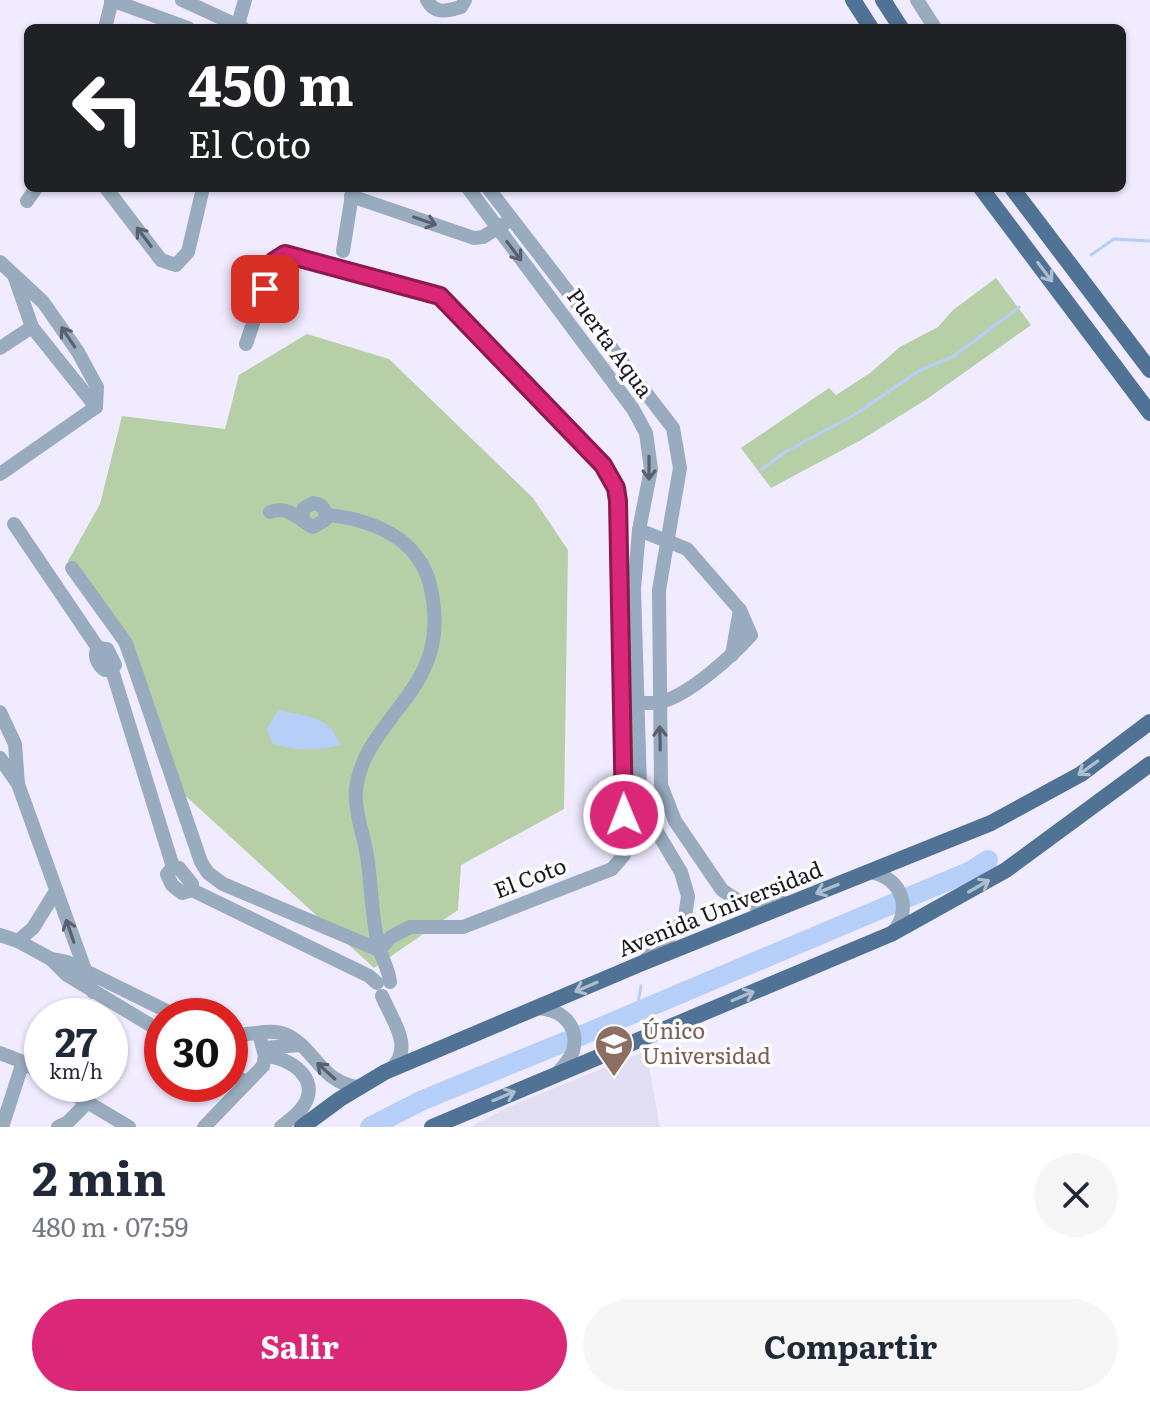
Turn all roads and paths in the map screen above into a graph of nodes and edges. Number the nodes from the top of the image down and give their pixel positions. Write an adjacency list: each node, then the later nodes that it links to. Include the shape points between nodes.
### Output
1 (112, 0): 9 (street); 10 (street)
2 (182, 0): 11 (street)
3 (245, 0): 12 (street)
4 (427, 0): 5 (street, via 443,12 461,7)
5 (465, 0)
6 (853, 0): 13 (main road)
7 (883, 0): 14 (main road)
8 (917, 0): 15 (street)
9 (106, 24)
10 (177, 24)
11 (233, 24)
12 (240, 24)
13 (868, 24)
14 (898, 24)
15 (932, 24)
16 (33, 192): 24 (street)
17 (109, 192): 18 (street, one-way to 17, via 188,252 176,265 161,260)
18 (202, 192)
19 (352, 192): 26 (street, one-way to 26, via 474,238); 29 (street)
20 (471, 192): 26 (street, Puerta Aqua)
21 (491, 192): 25 (street, Puerta Aqua)
22 (984, 192): 28 (main road)
23 (1015, 192): 27 (main road)
24 (27, 201)
25 (511, 219): 26 (street); 42 (street, Puerta Aqua, via 673,428 680,468)
26 (498, 229): 41 (street, Puerta Aqua, one-way to 41, via 646,433 651,469)
27 (1047, 233): 28 (main road); 35 (main road)
28 (1027, 248): 37 (main road, one-way to 37)
29 (343, 251)
30 (0, 262): 31 (street)
31 (15, 278): 32 (street); 36 (street, one-way to 31, via 97,387 78,352 43,302)
32 (32, 327): 34 (street); 36 (street)
33 (246, 344): 56 (street, El Coto, via 274,261 285,254 436,294 603,465 616,488 624,855 612,869 468,926 410,927)
34 (0, 348)
35 (1150, 370)
36 (96, 407): 38 (street)
37 (1150, 413)
38 (0, 474)
39 (270, 512): 56 (street, via 288,512 317,526 326,515 397,536 420,560 433,592 435,618 427,664 369,750 355,794)
40 (14, 524): 60 (street, via 98,648 100,665 112,670 173,867 167,874 172,885 369,976)
41 (639, 530): 42 (street); 44 (street, Puerta Aqua, via 634,589)
42 (666, 540): 45 (street, Puerta Aqua, via 659,590); 45 (street, via 687,549 740,610 751,635 732,656)
43 (72, 568): 56 (street, via 126,643 186,825 208,873)
44 (638, 703): 45 (street); 58 (street, Puerta Aqua, via 640,787 688,896 685,917)
45 (660, 703): 53 (street, Puerta Aqua, one-way to 45, via 737,900 722,890 701,861 675,821 661,785)
46 (0, 712): 50 (street, via 15,744)
47 (1150, 722): 51 (main road, Avenida Universidad, one-way to 51, via 1081,774 991,823)
48 (0, 758): 50 (street)
49 (1150, 764): 54 (main road, one-way to 49, via 1006,870)
50 (18, 784): 52 (street)
51 (870, 872): 53 (main road, Avenida Universidad, one-way to 53); 54 (street, via 889,878 901,894 903,916)
52 (56, 891): 55 (street, via 33,928); 59 (street, one-way to 52)
53 (792, 903): 58 (main road, Avenida Universidad)
54 (891, 934): 71 (main road, one-way to 54)
55 (7, 939): 57 (street)
56 (379, 950): 60 (street)
57 (51, 959): 59 (street); 61 (street)
58 (640, 964): 63 (main road, Avenida Universidad, one-way to 63)
59 (85, 970): 61 (street); 62 (street)
60 (385, 989): 67 (street, via 412,1047); 70 (street, via 403,1046 399,1062)
61 (93, 992): 64 (street)
62 (144, 1000)
63 (537, 1008): 67 (main road, Avenida Universidad); 71 (street, via 564,1016 573,1034 572,1053)
64 (144, 1022)
65 (248, 1039): 66 (street)
66 (263, 1049): 72 (street); 73 (street, one-way to 66, via 341,1084 299,1045 277,1039); 80 (street, via 277,1064 297,1067 305,1077 308,1096 303,1107)
67 (433, 1052): 70 (main road, Avenida Universidad)
68 (0, 1053): 69 (street)
69 (23, 1062): 76 (street)
70 (390, 1070): 73 (main road, Avenida Universidad)
71 (558, 1073): 82 (main road, one-way to 71)
72 (248, 1078)
73 (358, 1087): 81 (main road, Avenida Universidad)
74 (227, 1102): 79 (street)
75 (87, 1103): 77 (street); 78 (street)
76 (2, 1127)
77 (58, 1127)
78 (129, 1127)
79 (204, 1127)
80 (281, 1127)
81 (302, 1127)
82 (432, 1127)

